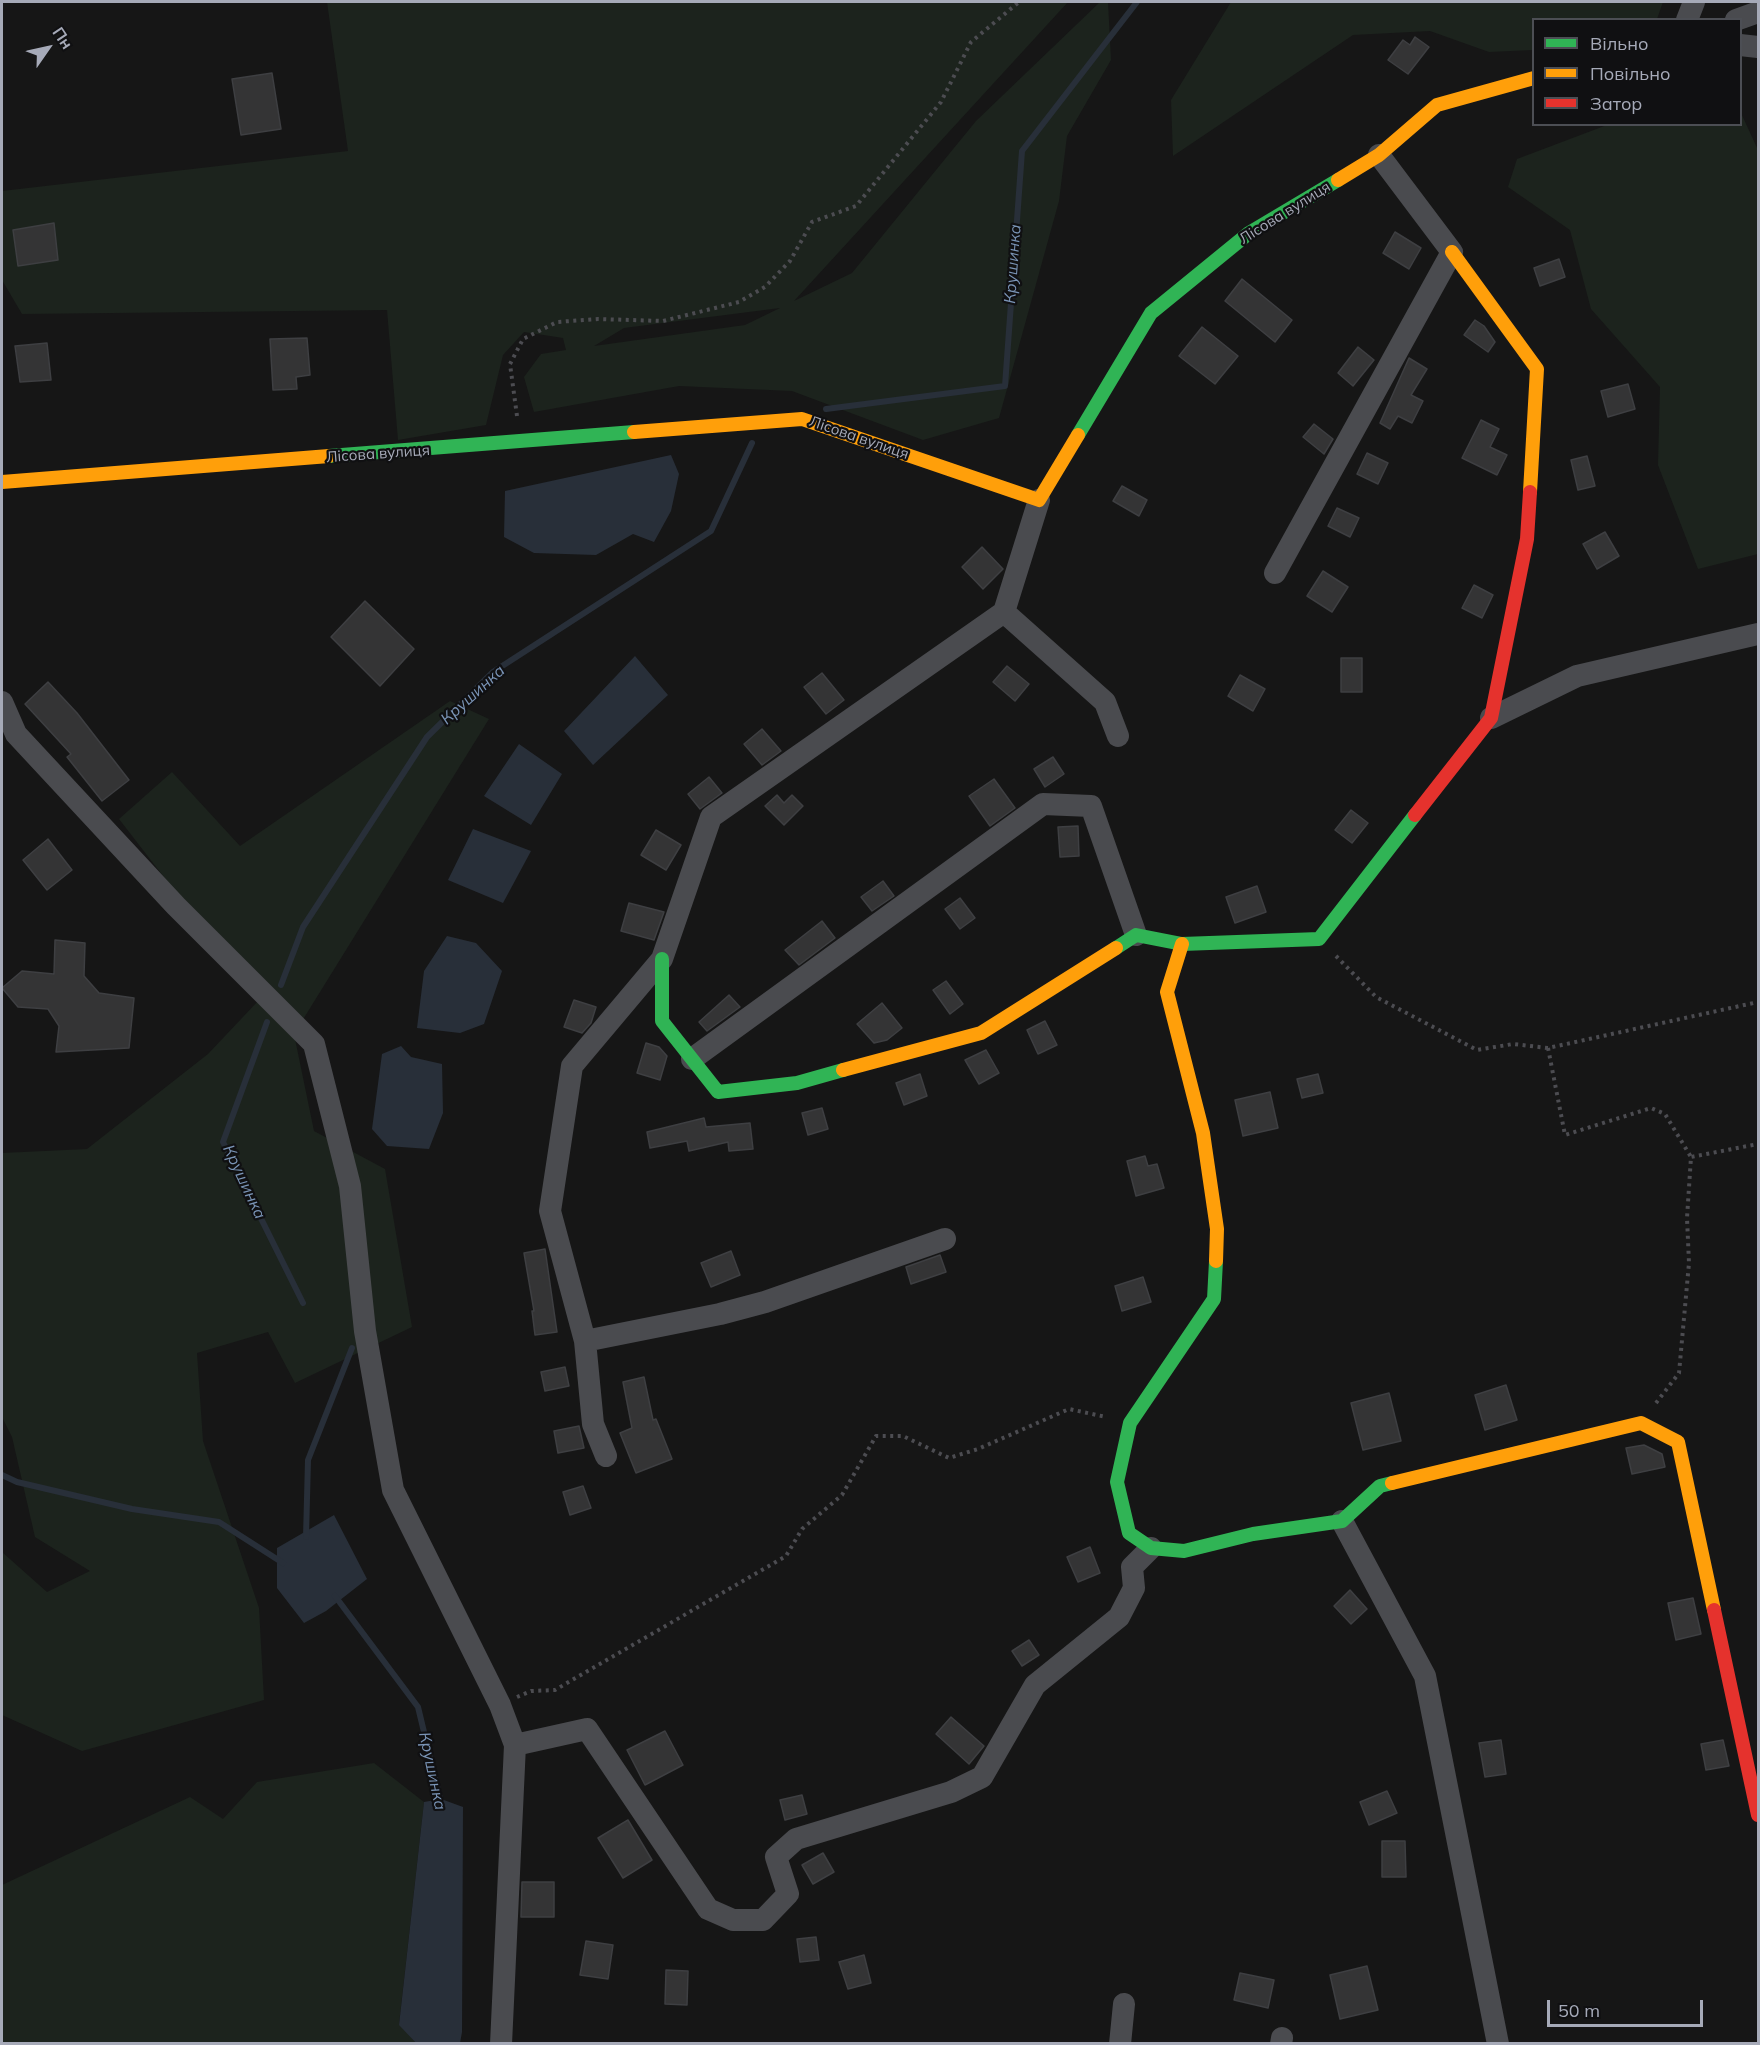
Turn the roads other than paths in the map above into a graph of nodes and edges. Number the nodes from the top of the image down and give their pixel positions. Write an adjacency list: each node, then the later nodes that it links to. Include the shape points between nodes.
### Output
1 (1694, 2): 3 (street)
2 (1758, 12): 4 (street)
3 (1688, 18)
4 (1742, 18)
5 (1742, 45): 6 (street)
6 (1758, 47)
7 (1532, 78): 8 (street, Лісова вулиця, via 1437,105)
8 (1379, 155): 9 (street); 11 (street, Лісова вулиця, via 1249,233 1151,313)
9 (1452, 252): 12 (street); 16 (street, via 1537,369 1527,539)
10 (2, 482): 11 (street, Лісова вулиця, via 802,419)
11 (1039, 500): 13 (street)
12 (1275, 573)
13 (1004, 612): 17 (street, via 1105,702); 20 (street, via 711,817)
14 (1758, 634): 16 (street, via 1577,676)
15 (2, 702): 27 (street, via 16,734 177,906 314,1044 350,1186 365,1331 393,1490 500,1705)
16 (1491, 718): 19 (street, via 1319,939)
17 (1118, 735)
18 (1136, 935): 19 (street); 21 (street, via 981,1033 797,1083 718,1092); 21 (street, via 1091,806 1043,804)
19 (1182, 944): 26 (street, via 1167,992 1203,1133 1217,1229 1214,1299 1130,1423 1118,1482 1129,1533)
20 (662, 959): 21 (street, via 662,1021); 23 (street, via 572,1066 550,1211)
21 (692, 1059)
22 (945, 1239): 23 (street, via 765,1302)
23 (585, 1341): 24 (street, via 593,1424)
24 (606, 1456)
25 (1342, 1521): 26 (street, via 1252,1534 1184,1551); 28 (street, via 1380,1486 1641,1423 1678,1442); 32 (street, via 1425,1676)
26 (1151, 1548): 27 (street, via 1132,1567 1134,1588 1119,1617 1035,1685 982,1777 951,1792 796,1839 776,1857 788,1894 763,1920 733,1920 708,1909 587,1730)
27 (515, 1745): 30 (street)
28 (1758, 1815)
29 (1124, 2004): 31 (street)
30 (501, 2043)
31 (1120, 2043)
32 (1498, 2043)

